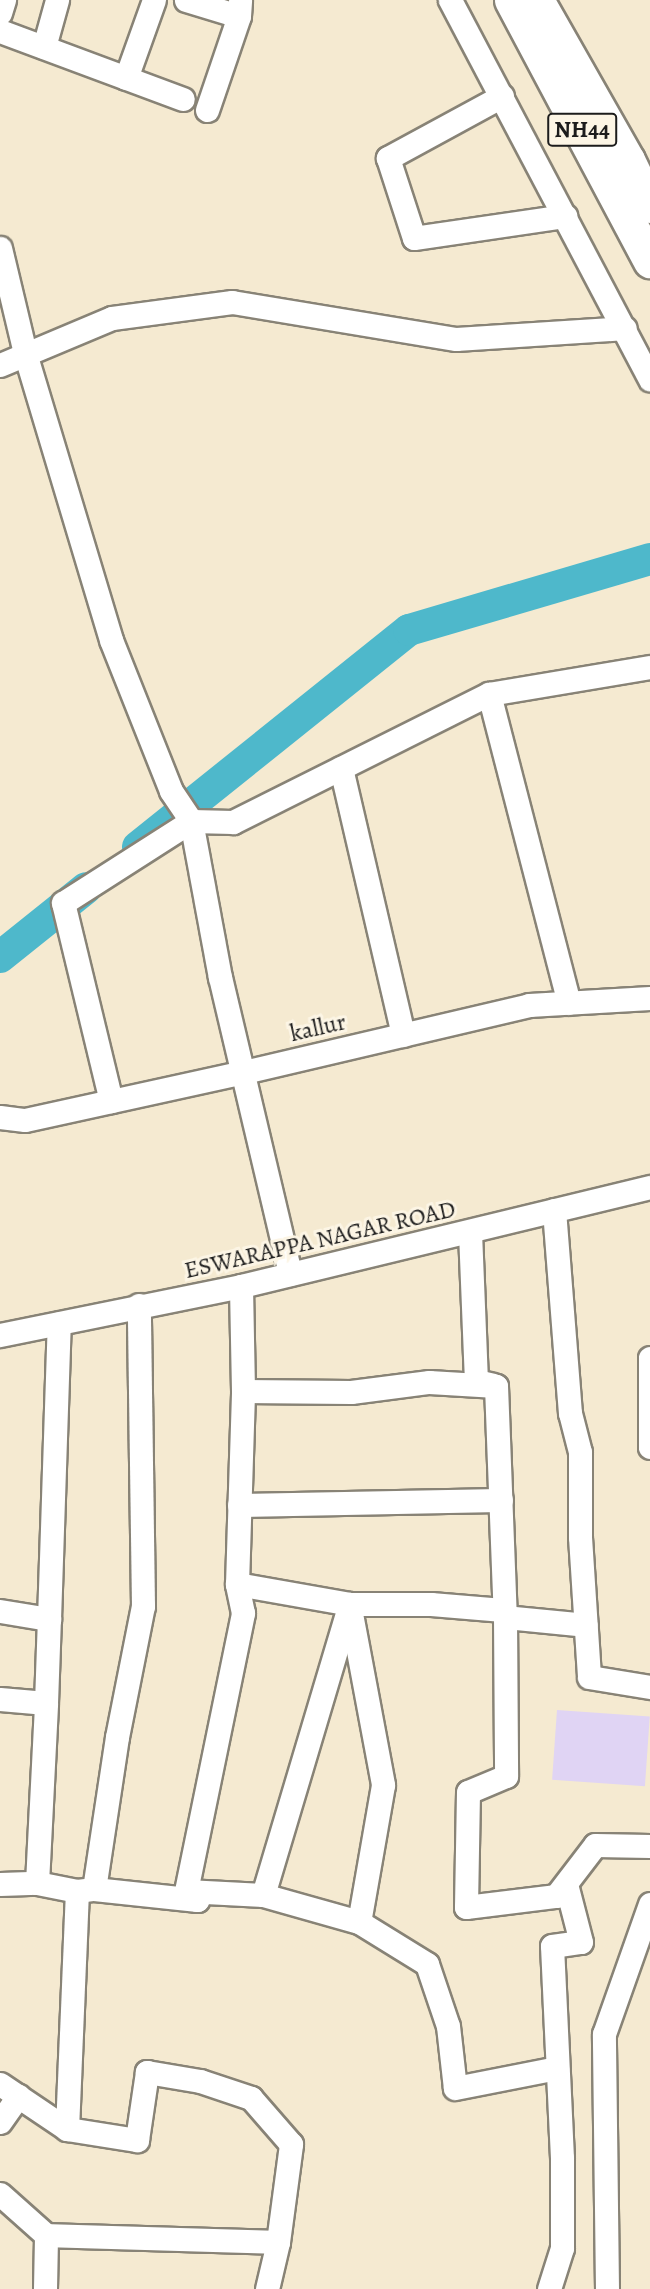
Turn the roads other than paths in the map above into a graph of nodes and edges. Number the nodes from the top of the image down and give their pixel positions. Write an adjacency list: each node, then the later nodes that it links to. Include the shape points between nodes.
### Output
1 (4, 0): 9 (street)
2 (57, 0): 11 (street)
3 (153, 0): 12 (street)
4 (186, 0): 8 (street)
5 (450, 0): 13 (street)
6 (511, 0): 19 (highway, NH44)
7 (537, 0): 16 (highway, NH44)
8 (239, 8): 15 (street)
9 (0, 13)
10 (0, 31): 11 (street)
11 (44, 47): 12 (street)
12 (126, 78): 14 (street)
13 (502, 96): 17 (street); 17 (street, via 388,158 414,237)
14 (183, 99)
15 (207, 110)
16 (650, 206)
17 (565, 216): 20 (street)
18 (0, 248): 21 (street)
19 (650, 261)
20 (625, 328): 21 (street, via 456,339 232,302 112,318); 23 (street)
21 (25, 353): 22 (street); 27 (street, via 111,640 171,791)
22 (0, 365)
23 (650, 379)
24 (650, 667): 25 (street)
25 (489, 694): 26 (street); 29 (street)
26 (341, 768): 27 (street, via 233,822); 30 (street)
27 (191, 821): 31 (street, via 220,977); 32 (street, via 63,903)
28 (650, 998): 29 (street, kallur)
29 (569, 1003): 30 (street, kallur, via 529,1005)
30 (403, 1035): 31 (street, kallur)
31 (244, 1072): 32 (street, kallur); 37 (street)
32 (111, 1101): 33 (street, kallur, via 25,1119)
33 (0, 1117)
34 (650, 1187): 35 (street, ESWARAPPA NAGAR ROAD)
35 (554, 1210): 36 (street, ESWARAPPA NAGAR ROAD); 53 (street, via 570,1413 580,1452)
36 (470, 1232): 37 (street, ESWARAPPA NAGAR ROAD); 43 (street, via 476,1381)
37 (290, 1275): 38 (street, ESWARAPPA NAGAR ROAD)
38 (241, 1286): 39 (street, ESWARAPPA NAGAR ROAD); 44 (street)
39 (139, 1306): 40 (street, ESWARAPPA NAGAR ROAD); 61 (street, via 143,1606)
40 (59, 1323): 41 (street, ESWARAPPA NAGAR ROAD); 52 (street)
41 (0, 1335)
42 (650, 1358): 45 (street)
43 (496, 1386): 44 (street, via 429,1382 351,1392); 46 (street)
44 (243, 1391): 47 (street)
45 (650, 1447)
46 (501, 1500): 47 (street); 51 (street)
47 (239, 1505): 48 (street)
48 (237, 1584): 49 (street); 62 (street, via 243,1613)
49 (349, 1604): 51 (street, via 431,1604); 63 (street); 65 (street, via 383,1785)
50 (0, 1611): 52 (street)
51 (504, 1614): 53 (street); 60 (street, via 506,1776 468,1792 466,1907 556,1896)
52 (49, 1619): 56 (street)
53 (586, 1625): 54 (street, via 589,1677)
54 (650, 1687)
55 (0, 1699): 56 (street)
56 (46, 1703): 58 (street)
57 (650, 1846): 60 (street, via 595,1845)
58 (37, 1883): 59 (street); 61 (street)
59 (0, 1884)
60 (566, 1884): 66 (street, via 581,1942 552,1947)
61 (86, 1890): 62 (street, via 197,1900); 69 (street)
62 (186, 1891): 63 (street)
63 (263, 1895): 65 (street)
64 (650, 1904): 76 (street, via 604,2034)
65 (359, 1922): 66 (street, via 428,1964 448,2026 455,2088)
66 (557, 2068): 75 (street, via 562,2248)
67 (9, 2090): 68 (street); 69 (street)
68 (0, 2122)
69 (66, 2130): 72 (street, via 137,2140 147,2071 200,2081 251,2098 290,2144)
70 (0, 2194): 71 (street)
71 (46, 2235): 72 (street); 73 (street)
72 (278, 2242): 74 (street)
73 (46, 2289)
74 (267, 2289)
75 (549, 2289)
76 (607, 2289)

